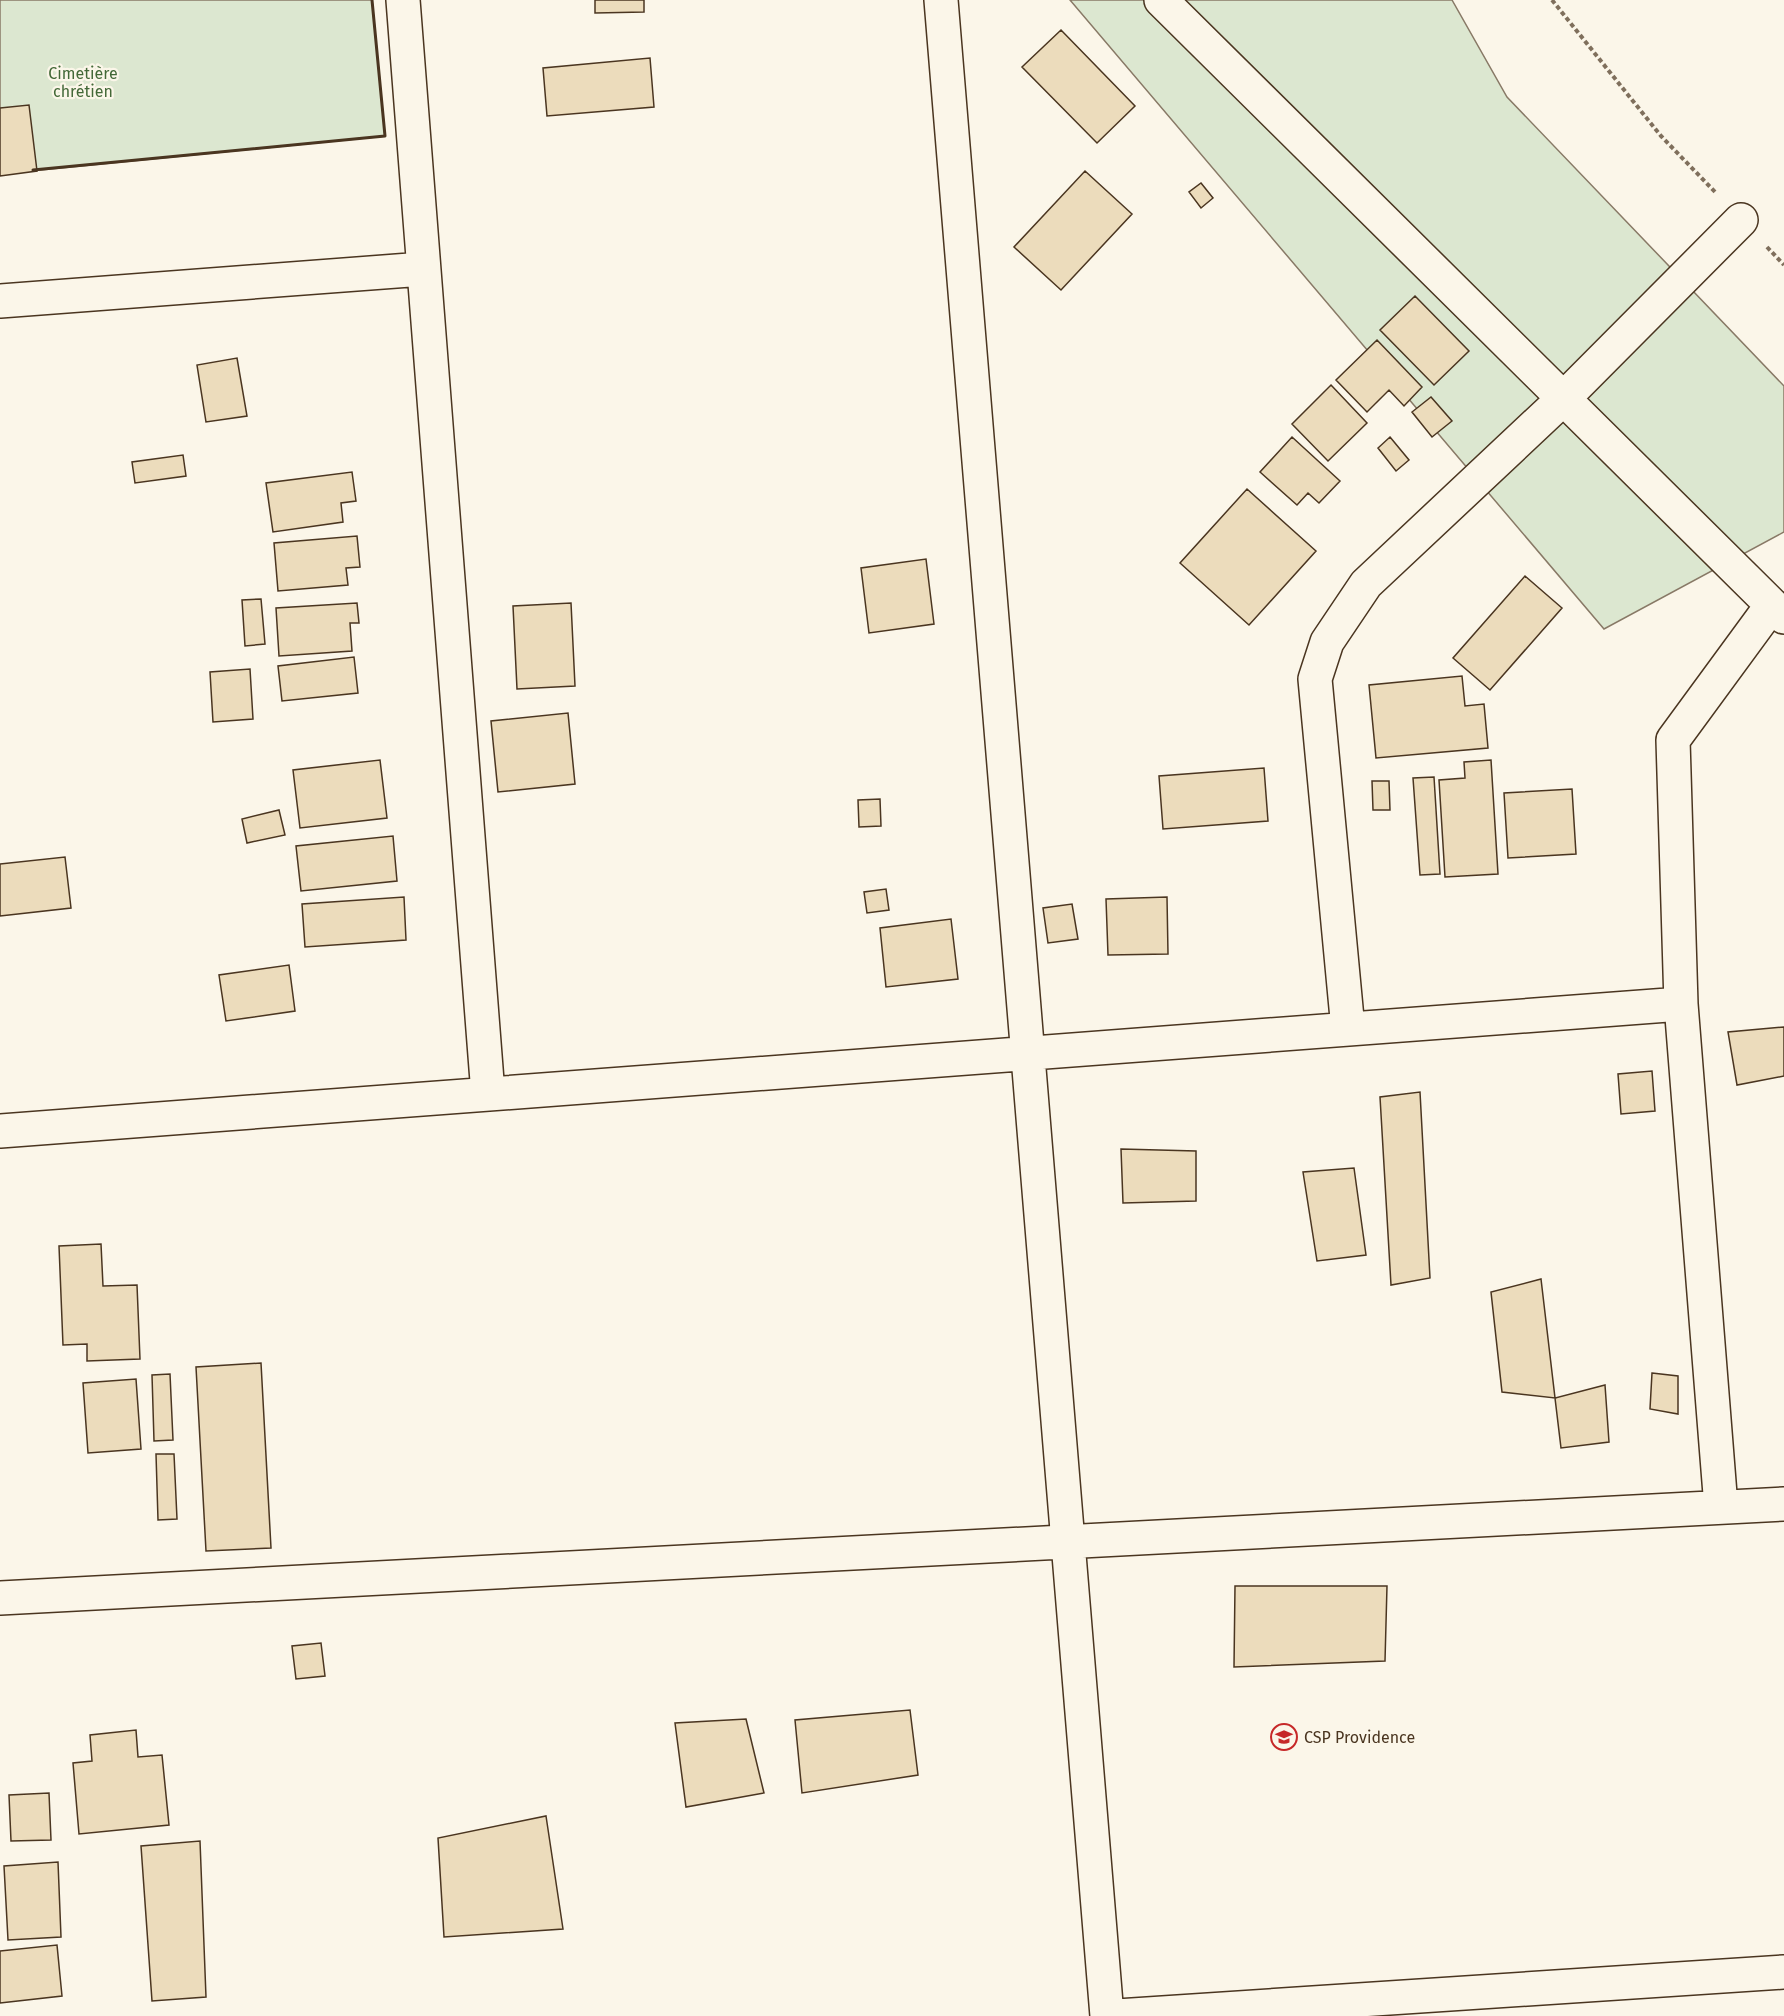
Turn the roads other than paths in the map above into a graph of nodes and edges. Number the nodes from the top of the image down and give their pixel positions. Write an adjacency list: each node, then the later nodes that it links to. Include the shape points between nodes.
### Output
1 (404, 0): 5 (street)
2 (941, 0): 11 (street)
3 (1161, 0): 7 (street)
4 (1741, 220): 7 (street)
5 (423, 269): 6 (street); 12 (street)
6 (0, 301)
7 (1563, 399): 8 (street); 10 (street, via 1366,584 1327,642 1315,679)
8 (1778, 611): 9 (street, via 1673,740)
9 (1681, 1004): 10 (street); 15 (street)
10 (1348, 1029): 11 (street)
11 (1028, 1053): 12 (street); 16 (street)
12 (488, 1094): 13 (street)
13 (0, 1131)
14 (1784, 1504): 15 (street)
15 (1721, 1507): 16 (street)
16 (1067, 1542): 17 (street); 19 (street)
17 (0, 1598)
18 (1784, 1972): 20 (street)
19 (1107, 2016)
20 (1117, 2016)

